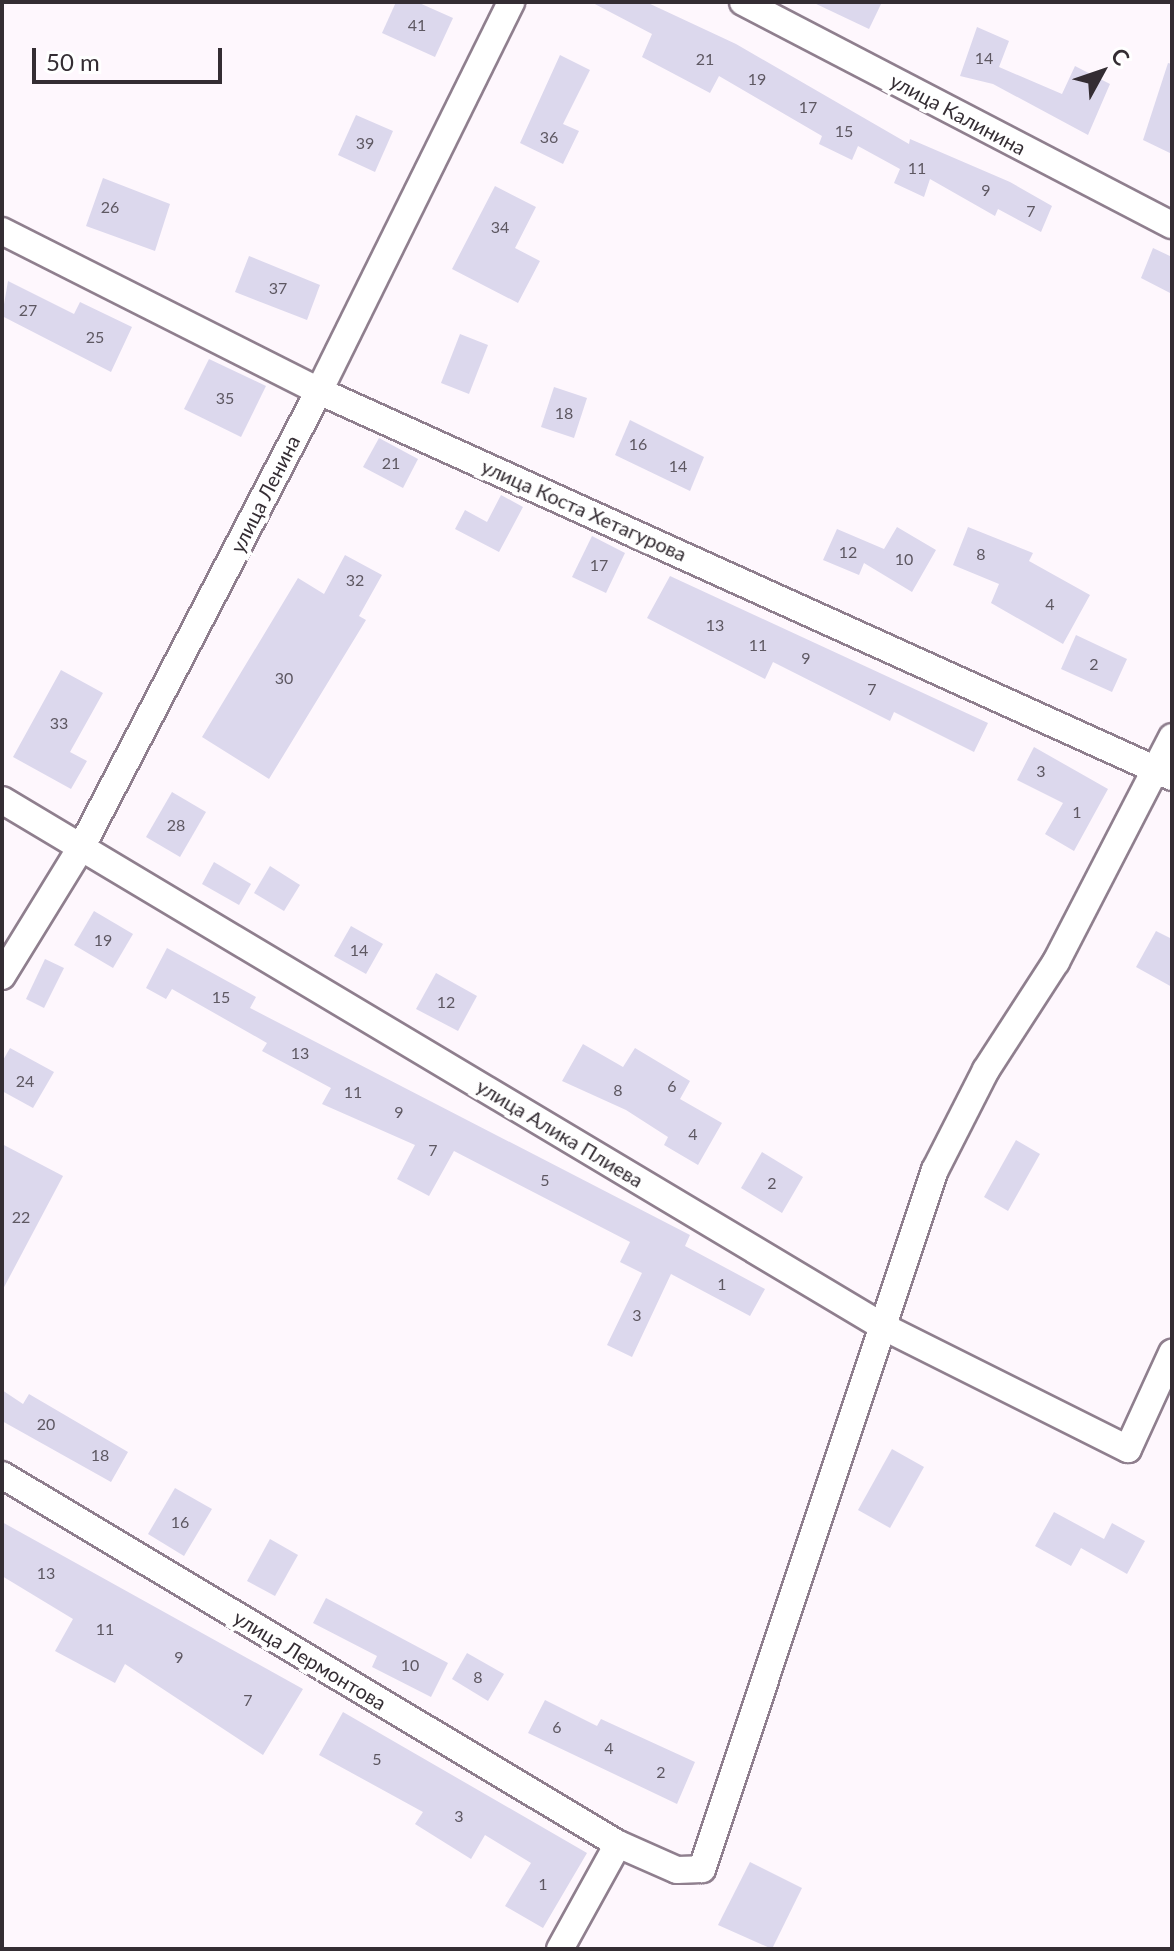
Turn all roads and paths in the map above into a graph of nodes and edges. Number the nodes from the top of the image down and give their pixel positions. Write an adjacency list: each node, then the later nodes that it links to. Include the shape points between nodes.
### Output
1 (511, 2): 5 (street, улица Ленина)
2 (743, 2): 3 (street, улица Калинина)
3 (1172, 225)
4 (2, 231): 5 (street, улица Коста Хетагурова)
5 (319, 391): 7 (street, улица Коста Хетагурова); 9 (street, улица Ленина)
6 (1172, 737): 7 (street)
7 (1165, 773): 11 (street, via 941,1158)
8 (2, 800): 9 (street, улица Алика Плиева)
9 (82, 846): 10 (street, улица Ленина); 11 (street, улица Алика Плиева)
10 (2, 976)
11 (882, 1326): 12 (street, улица Алика Плиева, via 1128,1449); 14 (street, улица Лермонтова, via 702,1869 677,1870)
12 (1172, 1353)
13 (2, 1475): 14 (street, улица Лермонтова)
14 (618, 1844): 15 (street)
15 (560, 1949)

